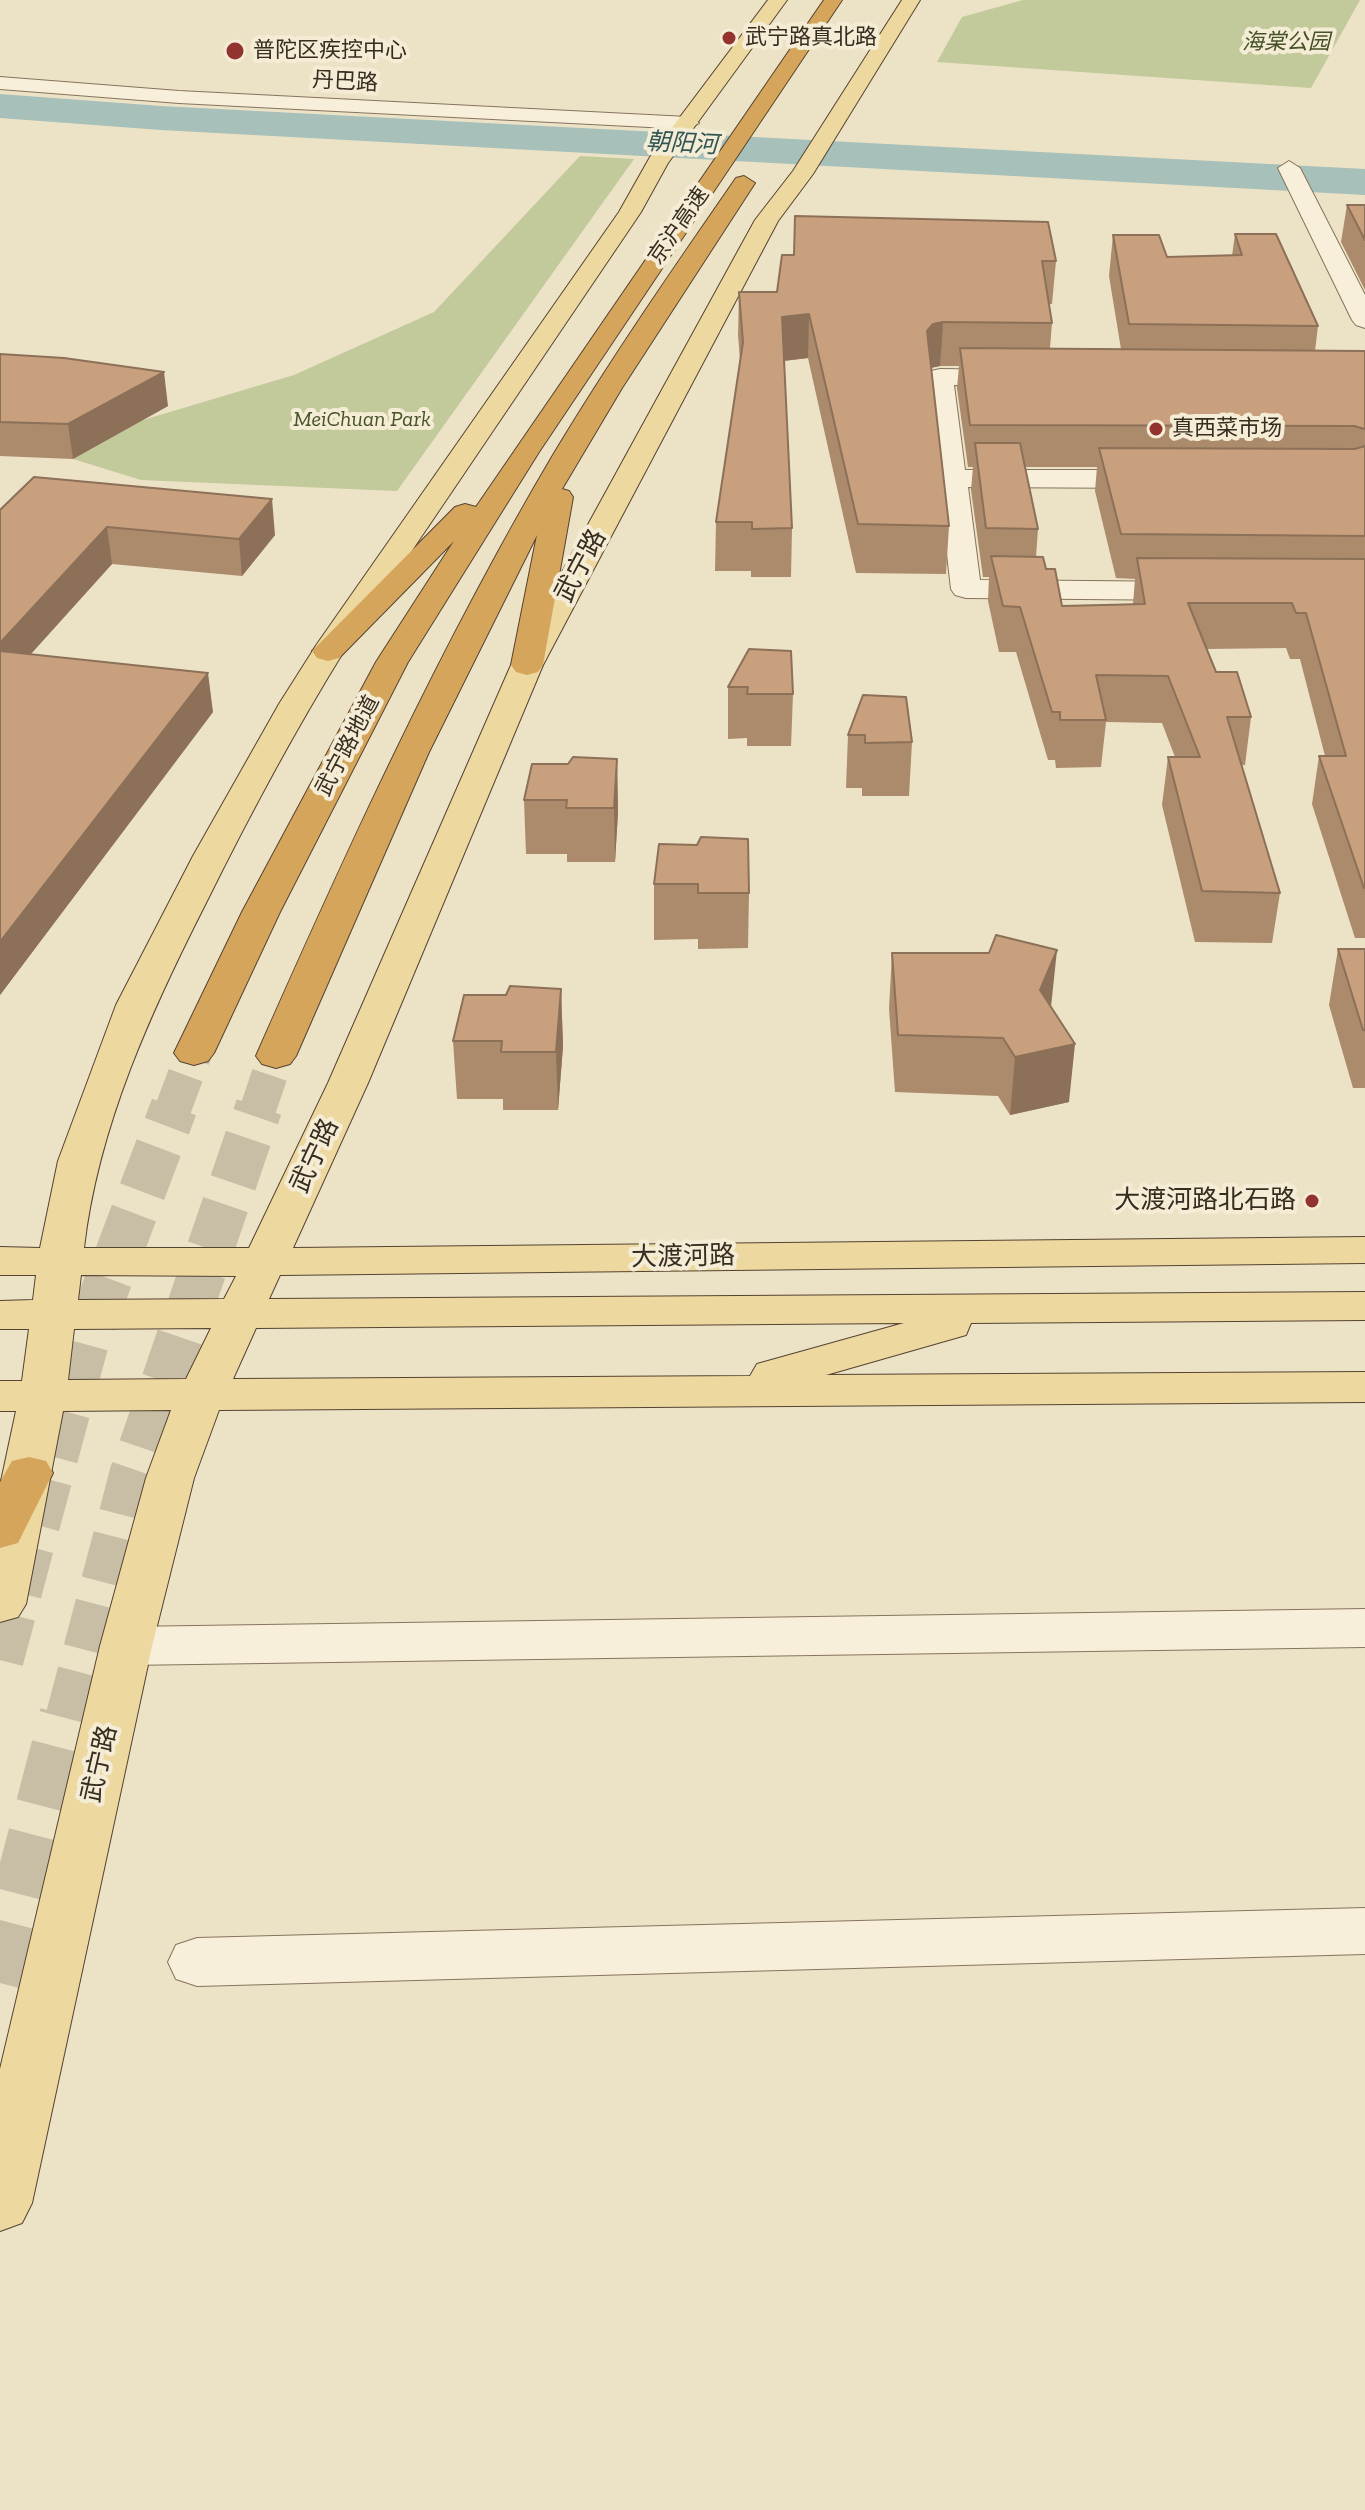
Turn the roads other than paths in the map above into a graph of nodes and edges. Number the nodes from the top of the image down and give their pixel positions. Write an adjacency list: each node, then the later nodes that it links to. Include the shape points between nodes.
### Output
1 (780, 0): 6 (main road); 8 (main road, via 771,35)
2 (833, 0): 13 (highway, 京沪高速)
3 (896, 0): 9 (main road)
4 (911, 0): 9 (main road, via 822,141)
5 (0, 83): 6 (street, 丹巴路)
6 (684, 127): 8 (main road)
7 (759, 160): 14 (highway, 京沪高速)
8 (670, 163): 18 (main road, via 630,212)
9 (792, 173): 19 (main road, 武宁路)
10 (1294, 176): 11 (street)
11 (1365, 320)
12 (1050, 378): 15 (street, via 940,377)
13 (525, 452): 18 (highway); 20 (highway, 武宁路地道, via 392,662)
14 (567, 456): 19 (highway); 21 (highway, via 403,771)
15 (952, 478): 16 (street); 17 (street, via 966,589)
16 (1174, 480)
17 (1221, 592)
18 (328, 651): 24 (main road, via 211,856 135,1005 79,1161)
19 (527, 665): 25 (main road, 武宁路, via 365,1045)
20 (194, 1053)
21 (276, 1056)
22 (1365, 1250): 25 (main road, 大渡河路)
23 (0, 1261): 24 (main road, 大渡河路)
24 (60, 1261): 25 (main road, 大渡河路); 29 (main road)
25 (264, 1262): 30 (main road, 武宁路)
26 (1365, 1306): 27 (main road)
27 (1006, 1309): 30 (main road); 32 (main road)
28 (0, 1315): 29 (main road)
29 (53, 1315): 30 (main road); 34 (main road)
30 (238, 1316): 33 (main road, 武宁路)
31 (1365, 1387): 32 (main road)
32 (717, 1391): 33 (main road)
33 (202, 1394): 34 (main road); 39 (main road, 武宁路, via 170,1478)
34 (22, 1396): 35 (main road)
35 (29, 1473): 36 (highway); 37 (main road)
36 (0, 1531)
37 (0, 1604)
38 (1365, 1628): 39 (street)
39 (126, 1646): 42 (main road, 武宁路)
40 (1365, 1931): 41 (street)
41 (197, 1962)
42 (0, 2203)

